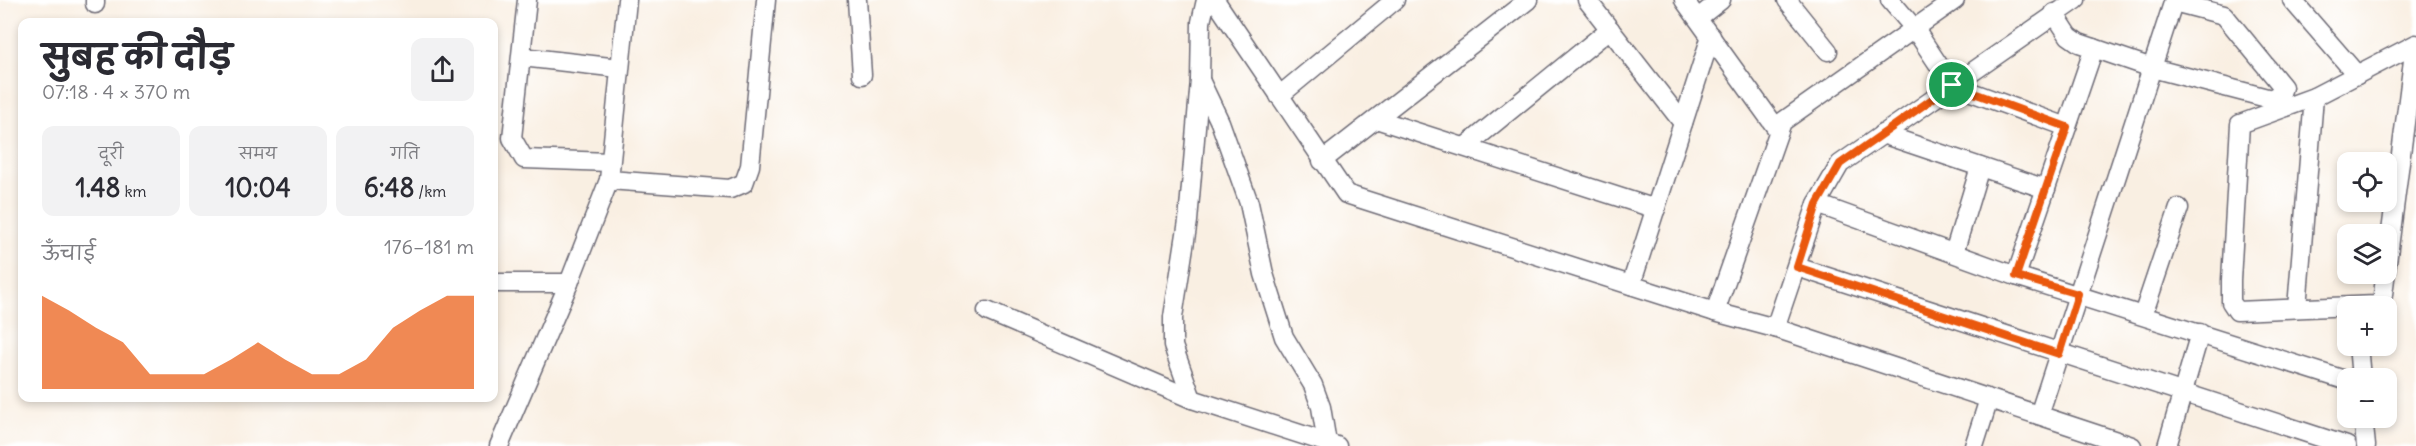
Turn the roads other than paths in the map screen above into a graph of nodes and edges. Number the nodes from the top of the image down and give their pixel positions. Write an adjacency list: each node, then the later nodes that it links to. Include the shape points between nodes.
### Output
1 (527, 0): 26 (street)
2 (627, 0): 27 (street)
3 (766, 0): 44 (street, via 750,166 744,183 730,189)
4 (856, 0): 29 (street)
5 (1206, 0): 31 (street, via 1201,22)
6 (1215, 0): 33 (street)
7 (1395, 0): 33 (street)
8 (1528, 0): 35 (street)
9 (1587, 0): 21 (street)
10 (1683, 0): 19 (street)
11 (1721, 0): 19 (street)
12 (1787, 0): 25 (street)
13 (1890, 0): 20 (street)
14 (1955, 0): 20 (street)
15 (2076, 0): 18 (street)
16 (2292, 0): 30 (street)
17 (2174, 1): 28 (street); 28 (street, via 2224,15 2283,87 2271,99)
18 (2054, 14): 24 (street, via 2069,36); 32 (street)
19 (1698, 18): 22 (street)
20 (1914, 28): 32 (street); 38 (street, via 1788,116)
21 (1610, 30): 36 (street); 40 (street)
22 (1711, 36): 36 (street); 38 (street)
23 (2415, 45): 30 (street); 56 (street, via 2382,302)
24 (2094, 48): 28 (street); 37 (street)
25 (1828, 51)
26 (522, 57): 27 (street); 42 (street, via 512,138 524,159)
27 (619, 68): 42 (street)
28 (2152, 68): 55 (street)
29 (862, 75)
30 (2356, 75): 34 (street)
31 (1200, 80): 65 (street, via 1188,221 1173,317 1173,346); 69 (street, via 1220,122 1249,203 1264,274 1284,337 1312,385)
32 (1952, 85): 37 (street); 39 (street)
33 (1279, 96): 41 (street)
34 (2314, 97): 56 (street); 56 (street, via 2240,124 2231,280 2233,308)
35 (1376, 119): 40 (street); 41 (street)
36 (1683, 123): 48 (street)
37 (2067, 127): 45 (street)
38 (1777, 129): 58 (street)
39 (1882, 134): 43 (street); 46 (street, via 1840,164)
40 (1466, 147): 48 (street)
41 (1322, 161): 54 (street, via 1346,194 1357,199)
42 (610, 162): 44 (street)
43 (1980, 167): 45 (street); 49 (street)
44 (609, 180): 53 (street)
45 (2046, 189): 51 (street)
46 (1817, 204): 49 (street); 50 (street)
47 (2179, 208): 59 (street)
48 (1656, 209): 54 (street)
49 (1954, 253): 51 (street)
50 (1797, 267): 60 (street); 62 (street)
51 (2016, 276): 55 (street)
52 (498, 283): 53 (street)
53 (569, 283): 70 (street)
54 (1631, 285): 58 (street)
55 (2078, 294): 59 (street); 62 (street)
56 (2297, 308)
57 (987, 311): 65 (street)
58 (1715, 312): 60 (street)
59 (2143, 315): 61 (street)
60 (1775, 328): 66 (street)
61 (2200, 333): 63 (street); 64 (street)
62 (2059, 354): 64 (street); 67 (street)
63 (2337, 377)
64 (2182, 393): 73 (street); 74 (street)
65 (1192, 399): 69 (street)
66 (1989, 399): 67 (street); 71 (street)
67 (2039, 416): 72 (street)
68 (2364, 428): 75 (street)
69 (1332, 444)
70 (499, 446)
71 (1974, 446)
72 (2132, 446)
73 (2167, 446)
74 (2347, 446)
75 (2366, 446)

